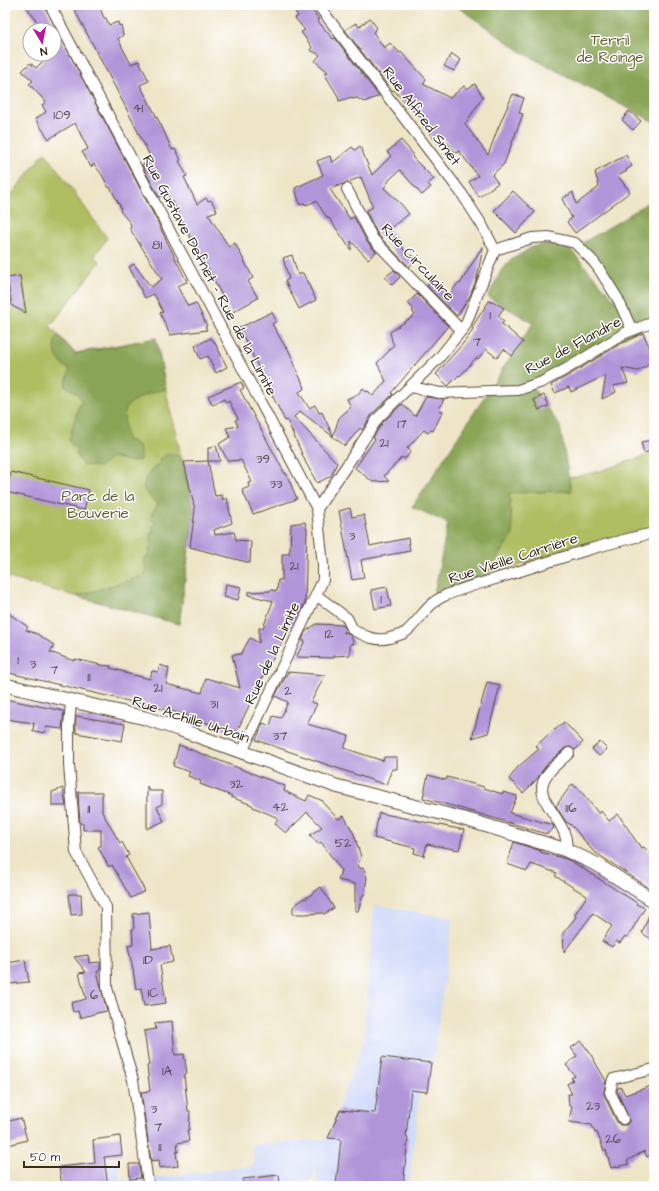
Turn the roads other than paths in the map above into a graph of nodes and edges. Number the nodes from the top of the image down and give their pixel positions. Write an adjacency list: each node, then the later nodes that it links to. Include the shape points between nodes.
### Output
1 (50, 5): 9 (street, Rue Gustave Defnet - Rue de la Limite)
2 (318, 5): 4 (street, Rue Alfred Smet, via 462,194)
3 (347, 189): 6 (street, Rue Circulaire, via 373,239)
4 (495, 250): 6 (street); 7 (street, via 532,238 549,237 575,243 599,269 618,299)
5 (654, 322): 7 (street, Rue de Flandre)
6 (462, 330): 8 (street)
7 (632, 330): 8 (street, Rue de Flandre, via 542,382 518,390 440,392)
8 (411, 387): 9 (street, via 378,418)
9 (317, 509): 11 (street, Rue Gustave Defnet - Rue de la Limite)
10 (654, 533): 12 (street, Rue Vieille Carrière, via 468,586 443,597 427,609 406,632 389,638 377,640 353,630 348,618)
11 (323, 565): 12 (street, Rue de la Limite, via 323,580)
12 (316, 595): 15 (street, Rue de la Limite)
13 (5, 685): 14 (street, Rue Achille Urbain)
14 (72, 701): 15 (street, Rue Achille Urbain, via 145,718); 21 (street, via 69,765 76,852 106,907 107,988 133,1080)
15 (242, 752): 17 (street, Rue Achille Urbain, via 324,782 468,820)
16 (569, 753): 17 (street, via 545,777 542,788 544,799 565,832)
17 (566, 850): 18 (street, Rue Achille Urbain, via 596,864)
18 (654, 901)
19 (654, 1069): 20 (street, via 613,1079 610,1092)
20 (623, 1119)
21 (148, 1183)

